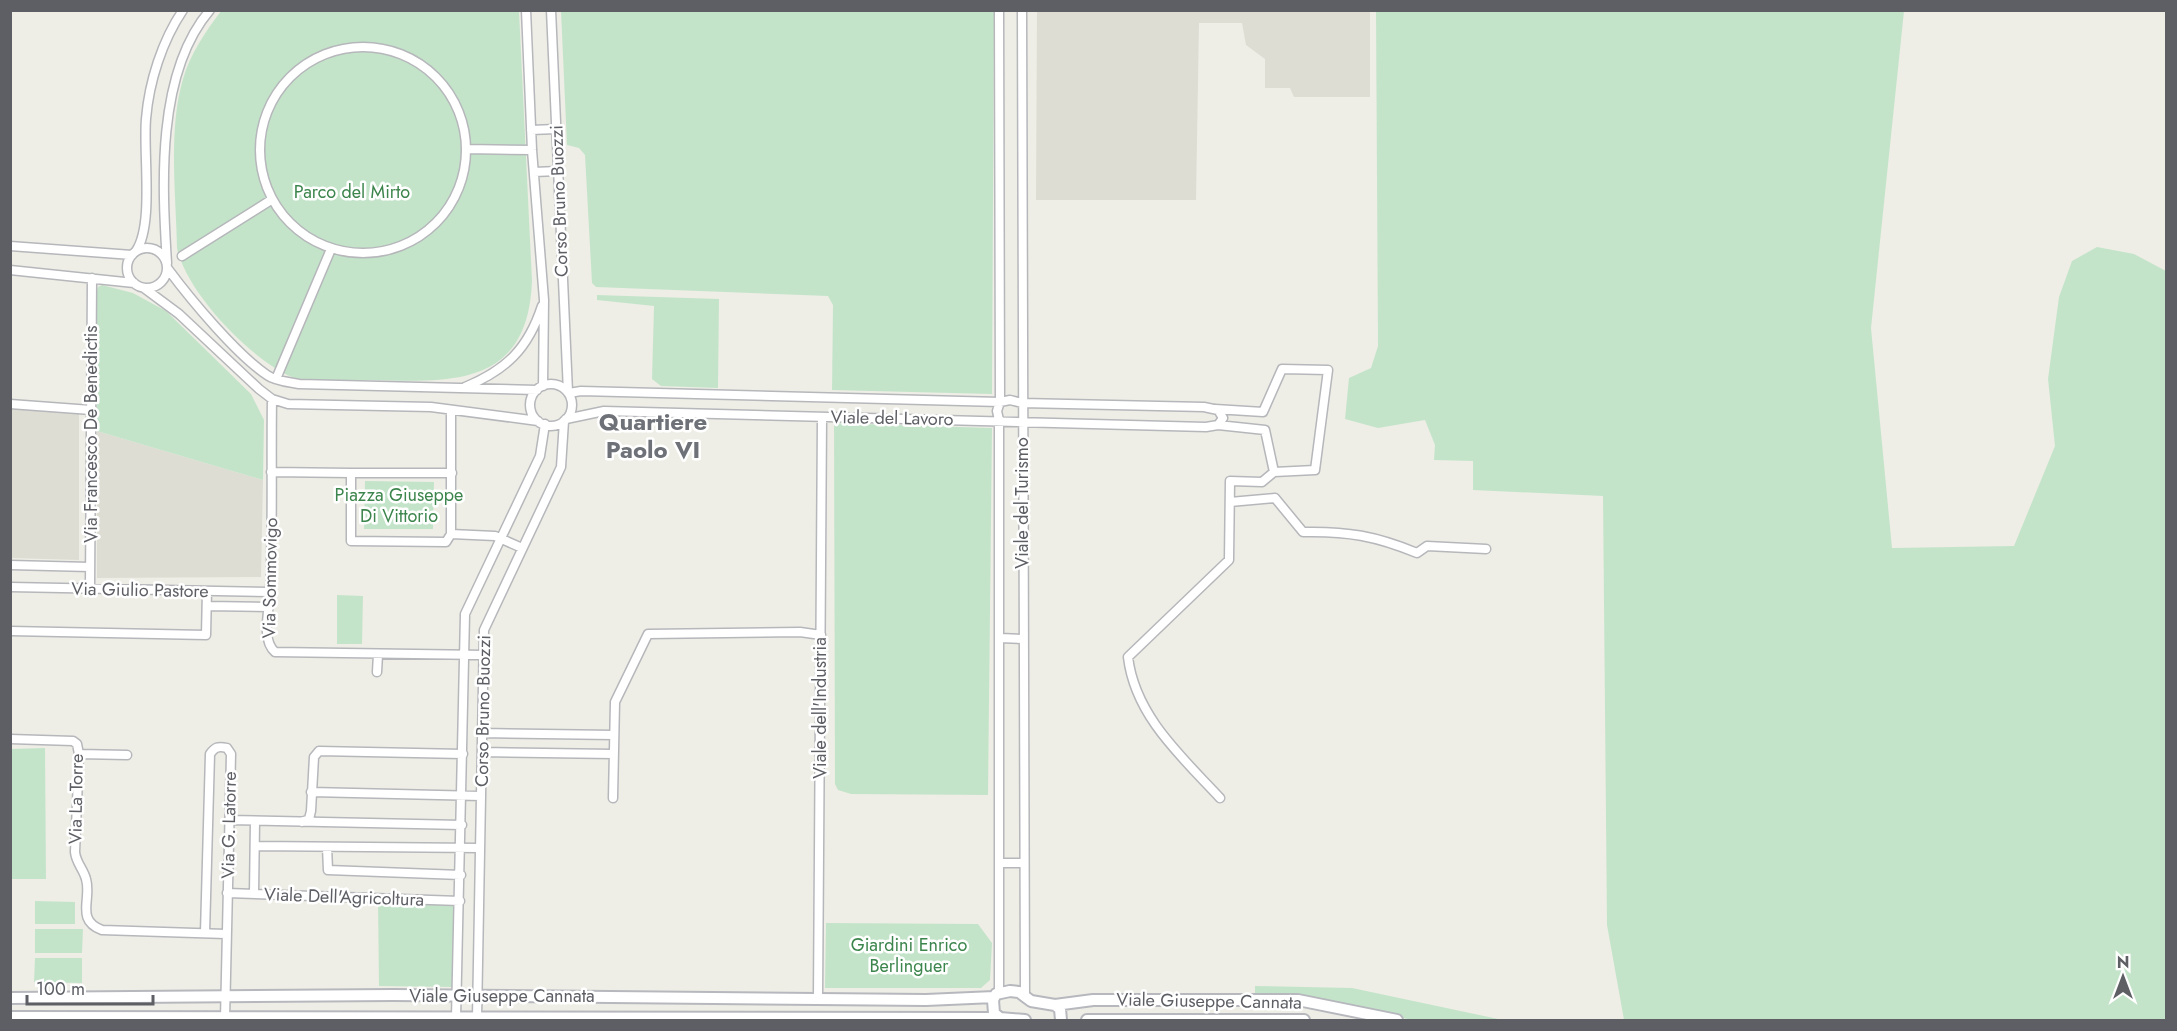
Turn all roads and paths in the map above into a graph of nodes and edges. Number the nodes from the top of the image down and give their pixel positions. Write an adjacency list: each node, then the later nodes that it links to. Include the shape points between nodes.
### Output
1 (183, 10): 16 (street, via 166,43 148,98 146,229)
2 (210, 10): 18 (street, via 183,56 171,95 166,140)
3 (526, 10): 8 (street, Corso Bruno Buozzi)
4 (551, 10): 7 (street, Corso Bruno Buozzi)
5 (999, 10): 29 (street, Viale del Turismo)
6 (1022, 10): 30 (street, Viale del Turismo)
7 (556, 129): 8 (street); 11 (street, Corso Bruno Buozzi)
8 (531, 130): 10 (street, Corso Bruno Buozzi)
9 (467, 149): 10 (street); 13 (street, via 462,120 450,93 430,71 389,50 354,46 321,55 292,74 271,100 260,133 260,167); 15 (street, via 462,181 448,210 425,234 396,249 364,254)
10 (532, 150): 12 (street, Corso Bruno Buozzi)
11 (558, 171): 12 (street); 27 (street, Corso Bruno Buozzi)
12 (534, 172): 23 (street, Corso Bruno Buozzi)
13 (271, 200): 15 (street, via 286,221 306,238); 17 (street)
14 (10, 246): 16 (street)
15 (331, 249): 24 (street)
16 (134, 253): 18 (street, via 155,249); 21 (street, via 127,269)
17 (182, 256)
18 (167, 266): 22 (street, via 158,285); 24 (street, via 184,291 248,359 269,377)
19 (10, 270): 20 (street)
20 (92, 278): 21 (street); 33 (street, Via Francesco De Benedictis)
21 (134, 283): 22 (street)
22 (144, 288): 28 (street, via 169,305)
23 (544, 300): 25 (street, via 532,334 520,350 506,364); 26 (street, Corso Bruno Buozzi)
24 (276, 378): 25 (street, via 299,384)
25 (463, 388): 26 (street)
26 (540, 388): 27 (street, via 556,385); 39 (street, via 533,395 531,409)
27 (568, 393): 29 (street, Viale del Lavoro); 36 (street, via 572,407)
28 (272, 399): 34 (street, via 288,404 432,406); 41 (street, Via Sommovigo)
29 (1000, 402): 30 (street, Viale del Lavoro); 37 (street, Viale del Turismo)
30 (1022, 403): 32 (street, Viale del Lavoro); 38 (street, Viale del Turismo)
31 (10, 404): 33 (street)
32 (1214, 409): 40 (street, via 1224,418); 42 (street, Viale del Lavoro, via 1263,412 1282,369 1328,370 1315,470)
33 (91, 410): 51 (street, Via Francesco De Benedictis)
34 (451, 410): 39 (street); 44 (street)
35 (822, 417): 36 (street, Viale del Lavoro, via 604,411); 37 (street, Viale del Lavoro); 59 (street, Viale dell'Industria)
36 (565, 420): 39 (street, via 558,424); 48 (street, Corso Bruno Buozzi, via 561,467)
37 (999, 420): 38 (street, Viale del Lavoro); 60 (street, Viale del Turismo)
38 (1022, 420): 40 (street, Viale del Lavoro); 61 (street, Viale del Turismo)
39 (542, 423): 47 (street, Corso Bruno Buozzi, via 540,456)
40 (1218, 425): 42 (street, Viale del Lavoro, via 1265,430)
41 (271, 472): 43 (street); 55 (street, Via Sommovigo)
42 (1274, 472): 45 (street, via 1262,482 1230,481)
43 (351, 473): 44 (street); 46 (street, via 351,541 446,543)
44 (452, 473): 46 (street)
45 (1230, 502): 49 (street, via 1275,498 1303,532 1343,531 1383,539 1417,553 1427,546); 78 (street, via 1229,560 1128,657 1130,679 1158,732)
46 (451, 534): 47 (street)
47 (501, 537): 48 (street); 63 (street, Corso Bruno Buozzi, via 465,614)
48 (522, 548): 64 (street, Corso Bruno Buozzi, via 484,630)
49 (1486, 549)
50 (10, 565): 51 (street, Via Giulio Pastore)
51 (90, 567): 53 (street, Via Francesco De Benedictis)
52 (10, 587): 53 (street, Via Giulio Pastore)
53 (90, 589): 54 (street, Via Giulio Pastore)
54 (207, 591): 55 (street, Via Giulio Pastore); 56 (street)
55 (270, 592): 57 (street, Via Sommovigo)
56 (207, 606): 57 (street); 58 (street, via 206,635)
57 (269, 607): 62 (street, Via Sommovigo, via 267,640 274,652)
58 (10, 631)
59 (821, 635): 67 (street, via 648,634 615,702); 101 (street, Viale dell'Industria)
60 (1000, 638): 61 (street); 87 (street, Viale del Turismo)
61 (1022, 639): 88 (street, Viale del Turismo)
62 (378, 654): 63 (street, Via Sommovigo); 65 (street)
63 (464, 655): 64 (street, Via Sommovigo); 71 (street, Corso Bruno Buozzi)
64 (484, 655): 66 (street, Corso Bruno Buozzi)
65 (377, 672)
66 (482, 733): 67 (street); 69 (street, Corso Bruno Buozzi)
67 (614, 735): 72 (street)
68 (10, 738): 70 (street, Via La Torre, via 73,741)
69 (482, 752): 72 (street); 76 (street, Corso Bruno Buozzi)
70 (79, 754): 73 (street); 93 (street, Via La Torre, via 75,852 76,863 87,880 87,918 92,926 102,930)
71 (463, 754): 74 (street, via 319,751 314,757); 75 (street, Corso Bruno Buozzi)
72 (614, 754): 77 (street)
73 (127, 755)
74 (311, 792): 75 (street); 81 (street, via 309,819)
75 (462, 796): 76 (street); 82 (street, Corso Bruno Buozzi)
76 (481, 796): 86 (street, Corso Bruno Buozzi)
77 (613, 798)
78 (1220, 798)
79 (229, 820): 80 (street); 90 (street, Via G. Latorre); 93 (street, Via G. Latorre, via 231,754 220,746 210,754)
80 (255, 821): 81 (street); 83 (street)
81 (301, 822): 82 (street)
82 (462, 825): 85 (street, Corso Bruno Buozzi)
83 (255, 846): 84 (street); 91 (street)
84 (327, 847): 85 (street); 89 (street, via 328,870)
85 (461, 847): 86 (street); 89 (street, Corso Bruno Buozzi)
86 (480, 848): 96 (street, Corso Bruno Buozzi)
87 (1001, 863): 88 (street); 97 (street, Viale del Turismo)
88 (1023, 863): 99 (street, Viale del Turismo)
89 (461, 875): 92 (street, Corso Bruno Buozzi)
90 (227, 893): 91 (street, Viale Dell'Agricoltura); 94 (street, Via G. Latorre)
91 (254, 894): 92 (street, Viale Dell'Agricoltura)
92 (460, 901): 95 (street, Corso Bruno Buozzi)
93 (205, 933): 94 (street, Via La Torre)
94 (226, 934): 98 (street, Via G. Latorre)
95 (457, 995): 96 (street, Viale Giuseppe Cannata); 98 (street, Viale Giuseppe Cannata); 104 (street, Corso Bruno Buozzi)
96 (478, 995): 101 (street, Viale Giuseppe Cannata); 105 (street, Corso Bruno Buozzi)
97 (997, 995): 99 (street, Viale Giuseppe Cannata, via 1010,991); 101 (street, Viale Giuseppe Cannata); 106 (street, via 992,1007)
98 (225, 996): 100 (street, Viale Giuseppe Cannata); 107 (street, Via G. Latorre)
99 (1025, 997): 102 (street, Viale Giuseppe Cannata)
100 (10, 998)
101 (818, 998)
102 (1055, 1005): 114 (street, via 1060,1009); 118 (street, Viale Giuseppe Cannata, via 1093,1000 1298,1000)
103 (10, 1017): 111 (street, Viale Giuseppe Cannata)
104 (456, 1018): 105 (street, Viale Giuseppe Cannata); 112 (street, Viale Giuseppe Cannata)
105 (477, 1018): 108 (street, Viale Giuseppe Cannata)
106 (1000, 1018): 110 (street, Viale Giuseppe Cannata); 113 (street, Viale Giuseppe Cannata)
107 (225, 1019): 111 (street, Viale Giuseppe Cannata); 112 (street, Viale Giuseppe Cannata)
108 (498, 1019): 109 (street, Viale Giuseppe Cannata)
109 (761, 1019): 110 (street, Viale Giuseppe Cannata)
110 (930, 1019)
111 (162, 1020)
112 (417, 1020)
113 (1022, 1020)
114 (1061, 1020)
115 (1088, 1020): 116 (street, Viale Giuseppe Cannata)
116 (1250, 1020): 117 (street, Viale Giuseppe Cannata)
117 (1304, 1020)
118 (1396, 1020)

